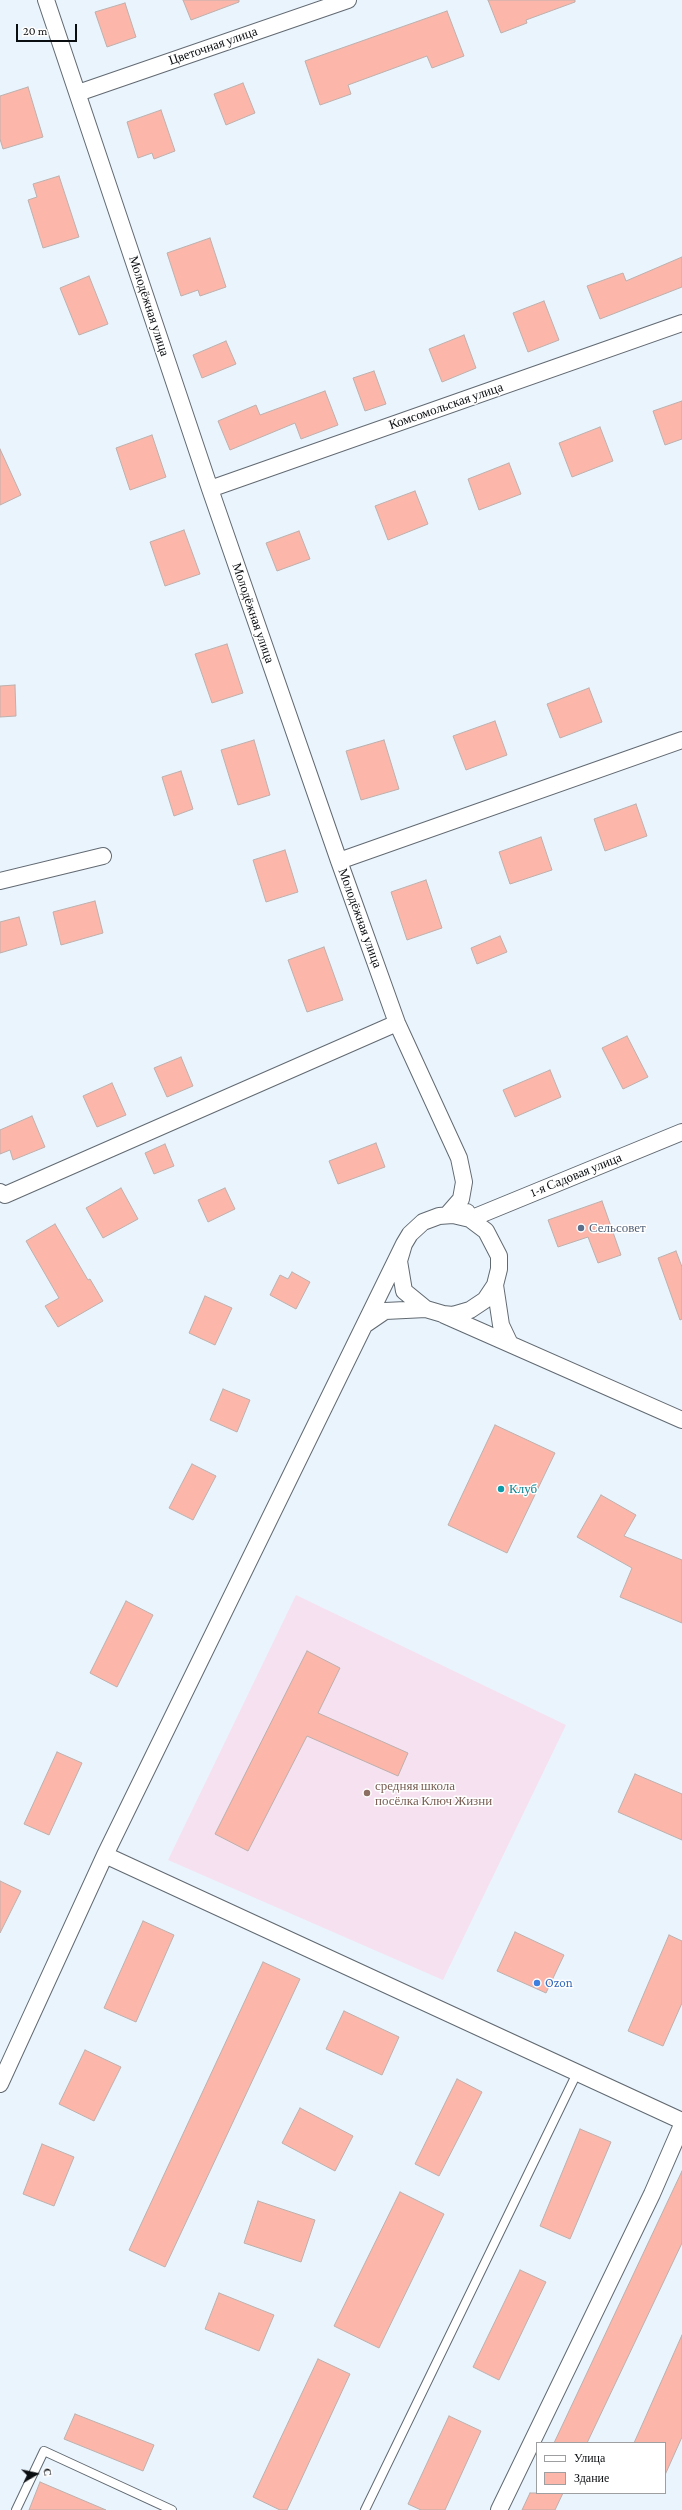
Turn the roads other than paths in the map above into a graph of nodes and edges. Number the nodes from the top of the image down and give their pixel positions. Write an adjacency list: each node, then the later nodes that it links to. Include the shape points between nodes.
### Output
1 (46, 0): 3 (street, Молодёжная улица)
2 (348, 0): 3 (street, Цветочная улица)
3 (78, 93): 5 (street, Молодёжная улица)
4 (682, 323): 5 (street, Комсомольская улица)
5 (210, 489): 8 (street, Молодёжная улица)
6 (682, 740): 8 (street)
7 (103, 856): 9 (street)
8 (339, 861): 10 (street, Молодёжная улица)
9 (0, 881)
10 (397, 1023): 12 (street, Молодёжная улица, via 459,1158); 13 (street, via 5,1196)
11 (682, 1132): 15 (street, 1-я Садовая улица)
12 (464, 1182): 14 (street, Молодёжная улица, via 461,1199); 15 (street, via 464,1205)
13 (0, 1192)
14 (447, 1215): 15 (street); 16 (street, via 423,1222)
15 (470, 1219): 17 (street, via 486,1231 499,1256)
16 (404, 1244): 18 (street, via 400,1261 404,1291); 20 (street)
17 (495, 1285): 19 (street, via 485,1300 470,1310 454,1315); 21 (street, via 501,1325)
18 (426, 1309): 19 (street); 20 (street, via 385,1312)
19 (443, 1314): 21 (street)
20 (364, 1325): 23 (street)
21 (510, 1344): 22 (street)
22 (682, 1420)
23 (105, 1855): 24 (street); 25 (street)
24 (577, 2073): 26 (street); 30 (lane)
25 (0, 2084)
26 (682, 2121)
27 (682, 2125): 31 (street, via 652,2194)
28 (16, 2510): 29 (lane, via 44,2451)
29 (172, 2510)
30 (365, 2510)
31 (499, 2510)

